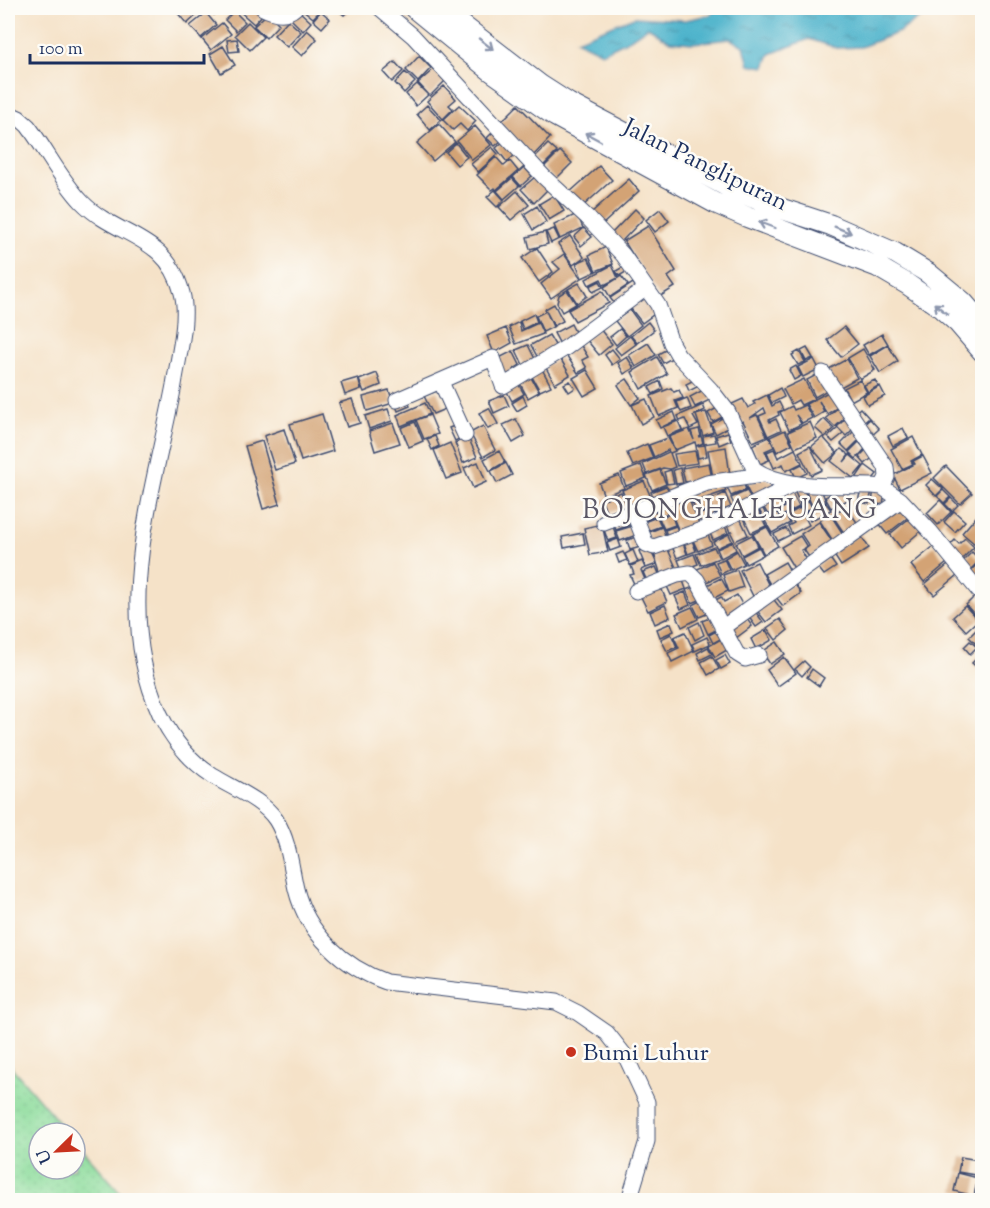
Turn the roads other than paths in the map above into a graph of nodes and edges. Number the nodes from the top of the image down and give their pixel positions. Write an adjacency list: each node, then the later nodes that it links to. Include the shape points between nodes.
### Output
1 (263, 8): 2 (street, via 280,14)
2 (295, 8)
3 (380, 8): 7 (street, via 412,36 544,177 603,232)
4 (414, 8): 9 (main road, Jalan Panglipuran, one-way to 4, via 940,307 878,267 716,203 555,116 490,70)
5 (440, 8): 8 (main road, Jalan Panglipuran, one-way to 8, via 568,103 728,187 895,253 928,273)
6 (8, 113): 24 (street, via 28,126 83,202 162,255 183,296 178,362 151,493 137,591 141,657 169,731 199,765 275,819 305,912 322,940 349,964 386,982 556,1002 607,1033 626,1057 647,1102 646,1141)
7 (646, 288): 11 (street, via 567,347 503,386 493,358); 14 (street, via 658,305 678,356 728,412 748,459)
8 (982, 324)
9 (982, 351)
10 (823, 373): 16 (street, via 886,467)
11 (441, 382): 12 (street); 13 (street)
12 (397, 400)
13 (465, 435)
14 (762, 475): 15 (street); 18 (street, via 713,482)
15 (795, 484): 16 (street); 18 (street, via 704,529 654,547 646,544)
16 (882, 487): 17 (street)
17 (901, 500): 21 (street); 22 (street)
18 (633, 511): 19 (street)
19 (604, 523)
20 (636, 591): 22 (street, via 690,573)
21 (982, 595)
22 (722, 628): 23 (street, via 740,658)
23 (759, 655)
24 (629, 1200)

